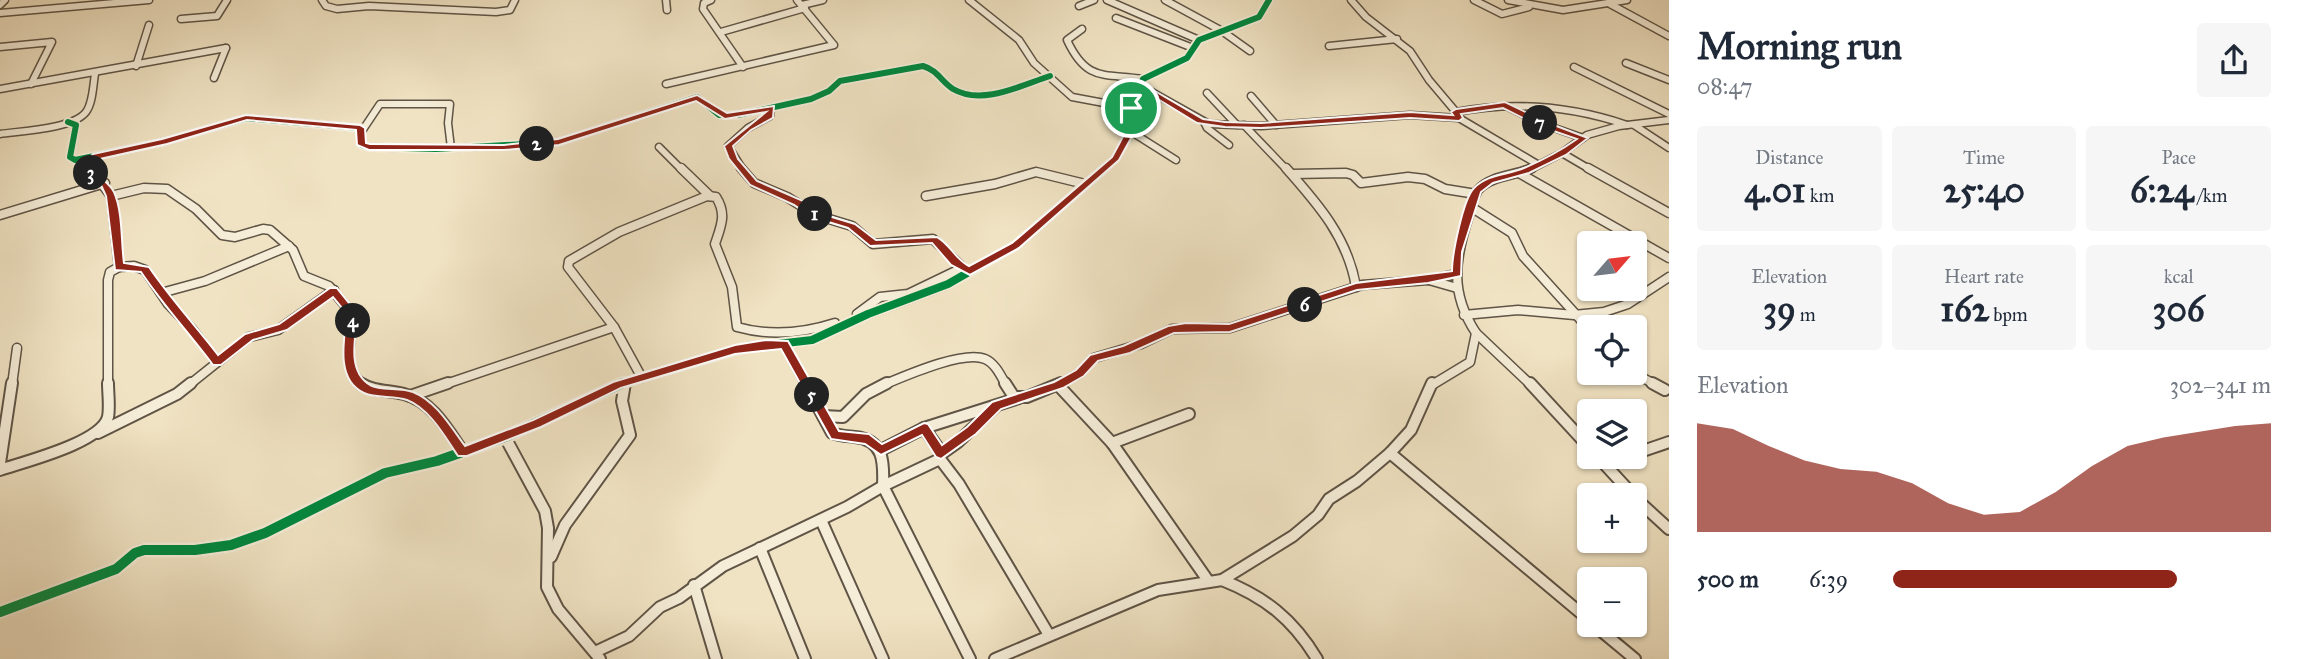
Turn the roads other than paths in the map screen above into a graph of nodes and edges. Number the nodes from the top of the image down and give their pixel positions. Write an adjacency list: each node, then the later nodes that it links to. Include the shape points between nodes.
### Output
1 (5, 0): 22 (street)
2 (149, 0): 19 (street)
3 (227, 0): 29 (street, via 217,16)
4 (322, 0): 25 (street, via 337,9)
5 (417, 0): 25 (street)
6 (515, 0): 25 (street, via 510,10 501,12)
7 (666, 0): 26 (street)
8 (711, 0): 34 (street, via 703,9)
9 (823, 0): 20 (street)
10 (970, 0): 47 (street, via 1019,40 1034,63)
11 (1094, 0): 23 (street)
12 (1107, 0): 38 (street)
13 (1165, 0): 33 (street)
14 (1269, 0): 33 (street, via 1258,17)
15 (1352, 0): 37 (street, via 1366,17)
16 (1474, 0): 24 (street, via 1502,13)
17 (1508, 0): 24 (street)
18 (1627, 0): 21 (street)
19 (133, 1): 27 (street)
20 (802, 4): 34 (street); 44 (street, via 836,44)
21 (1610, 4): 24 (street, via 1563,10); 35 (street)
22 (0, 5)
23 (1079, 6)
24 (1531, 6)
25 (407, 9)
26 (667, 10)
27 (0, 13)
28 (1116, 18): 32 (street)
29 (181, 19)
30 (149, 25): 43 (street)
31 (1082, 29): 50 (street, via 1067,40 1084,64 1099,75)
32 (1150, 31): 36 (street); 38 (street)
33 (1222, 31): 38 (street); 41 (street)
34 (721, 32): 44 (street)
35 (1669, 36)
36 (1141, 37)
37 (1397, 39): 39 (street); 60 (street)
38 (1196, 44): 50 (street, via 1187,58)
39 (1329, 46)
40 (0, 47): 52 (street, via 52,42)
41 (1250, 51)
42 (1626, 63): 49 (street)
43 (136, 66): 46 (street); 48 (street, via 226,48)
44 (743, 67): 51 (street)
45 (1574, 67): 59 (street)
46 (95, 74): 52 (street); 62 (street, via 86,111)
47 (1050, 76): 57 (street, via 967,95 923,66 840,81 824,94); 58 (street, via 1072,97)
48 (214, 78)
49 (1669, 80)
50 (1142, 82): 58 (street); 63 (street)
51 (666, 83)
52 (31, 84): 53 (street)
53 (0, 89)
54 (1207, 93): 64 (street)
55 (1251, 96): 65 (street)
56 (1505, 105): 60 (street); 66 (street, via 1583,113); 70 (street)
57 (771, 108): 73 (street, via 725,116 697,97 559,142); 93 (street, via 770,116 728,146 754,183 816,215 852,226 873,244 933,239)
58 (1131, 108): 68 (street)
59 (1669, 114)
60 (1457, 115): 65 (street); 78 (street)
61 (1669, 120): 66 (street)
62 (68, 122): 69 (street); 76 (street, via 76,125 72,159)
63 (1204, 122): 64 (street); 71 (street)
64 (1240, 125): 65 (street); 80 (street)
65 (1276, 125)
66 (1631, 125): 70 (street); 74 (street)
67 (362, 131): 73 (street, via 365,147); 73 (street, via 380,104 450,104); 76 (street, via 255,117)
68 (1130, 131): 77 (street); 82 (street, via 1116,158)
69 (0, 134)
70 (1583, 138): 75 (street)
71 (1229, 145)
72 (659, 146): 85 (street)
73 (451, 148)
74 (1669, 148)
75 (1562, 153): 78 (street); 88 (street)
76 (97, 156): 81 (street, via 89,169)
77 (1176, 160)
78 (1537, 164): 79 (street)
79 (1519, 173): 83 (street, via 1490,181); 91 (street)
80 (1293, 174): 83 (street, via 1346,173 1361,183 1416,177 1445,189); 97 (street, via 1348,251)
81 (105, 183): 84 (street); 89 (street)
82 (1085, 184): 86 (street, via 1036,172); 93 (street, via 1016,245)
83 (1476, 194): 87 (street)
84 (111, 196): 90 (street, via 167,188 222,235 239,237 265,229); 92 (street)
85 (710, 196): 93 (street, via 722,205 724,224 715,244 732,287 740,329 821,329 853,316 880,297 908,294); 103 (street, via 619,232 569,261 568,267)
86 (926, 196)
87 (1471, 207): 94 (street, via 1457,252); 102 (street, via 1511,233 1523,256)
88 (1667, 210)
89 (0, 215)
90 (289, 246): 99 (street, via 304,276); 100 (street, via 205,281)
91 (1669, 258)
92 (119, 267): 100 (street, via 145,270); 119 (street, via 110,272 106,309 109,412 105,425)
93 (966, 270): 105 (street, via 948,284 812,340)
94 (1457, 274): 96 (street); 98 (street)
95 (1669, 277): 102 (street, via 1615,311)
96 (1428, 280): 97 (street); 98 (street)
97 (1356, 287): 111 (street, via 1230,328 1172,329 1126,350 1094,358 1080,373)
98 (1457, 288): 101 (street)
99 (334, 290): 107 (street, via 283,327 249,337); 113 (street, via 352,314 348,359 356,379 367,389)
100 (160, 293): 107 (street)
101 (1464, 315): 102 (street, via 1520,310); 104 (street)
102 (1576, 315)
103 (614, 327): 108 (street); 113 (street)
104 (1476, 333): 120 (street); 127 (street, via 1470,362 1433,382 1410,430)
105 (784, 344): 108 (street, via 743,348); 117 (street)
106 (17, 348): 129 (street)
107 (217, 362): 119 (street, via 177,394)
108 (642, 378): 110 (street)
109 (1647, 379): 112 (street)
110 (625, 383): 121 (street); 138 (street, via 621,403 630,435 565,525)
111 (1058, 385): 114 (street); 123 (street)
112 (1668, 389)
113 (410, 396): 126 (street, via 437,416)
114 (1019, 398): 115 (street); 117 (street, via 1011,394 994,365 971,356 906,374 868,392 842,417)
115 (996, 405): 118 (street); 128 (street)
116 (1189, 414): 123 (street)
117 (822, 416): 124 (street, via 835,435 869,439)
118 (924, 428): 124 (street); 128 (street)
119 (94, 433): 131 (street)
120 (1577, 434)
121 (505, 436): 126 (street); 138 (street, via 545,511 550,537)
122 (1669, 442): 125 (street)
123 (1112, 443): 140 (street)
124 (881, 450): 133 (street)
125 (1647, 450)
126 (463, 452): 143 (street, via 385,472 265,533 231,545 144,550 116,569)
127 (1390, 453): 139 (street, via 1329,499 1293,536); 142 (street)
128 (941, 457): 133 (street); 144 (street)
129 (0, 463)
130 (1609, 469): 132 (street)
131 (0, 470)
132 (1622, 483)
133 (883, 486): 135 (street); 150 (street)
134 (1647, 508): 136 (street)
135 (821, 520): 137 (street); 149 (street)
136 (1669, 529)
137 (760, 548): 141 (street); 148 (street)
138 (547, 565): 146 (street, via 545,578 555,603)
139 (1222, 580): 140 (street); 152 (street, via 1265,597 1287,616)
140 (1209, 582): 144 (street, via 1158,590)
141 (694, 585): 146 (street); 147 (street)
142 (1577, 610)
143 (0, 612)
144 (1049, 635): 151 (street)
145 (1608, 637): 153 (street)
146 (598, 655)
147 (716, 659)
148 (805, 659)
149 (883, 659)
150 (970, 659)
151 (995, 659)
152 (1317, 659)
153 (1635, 659)

